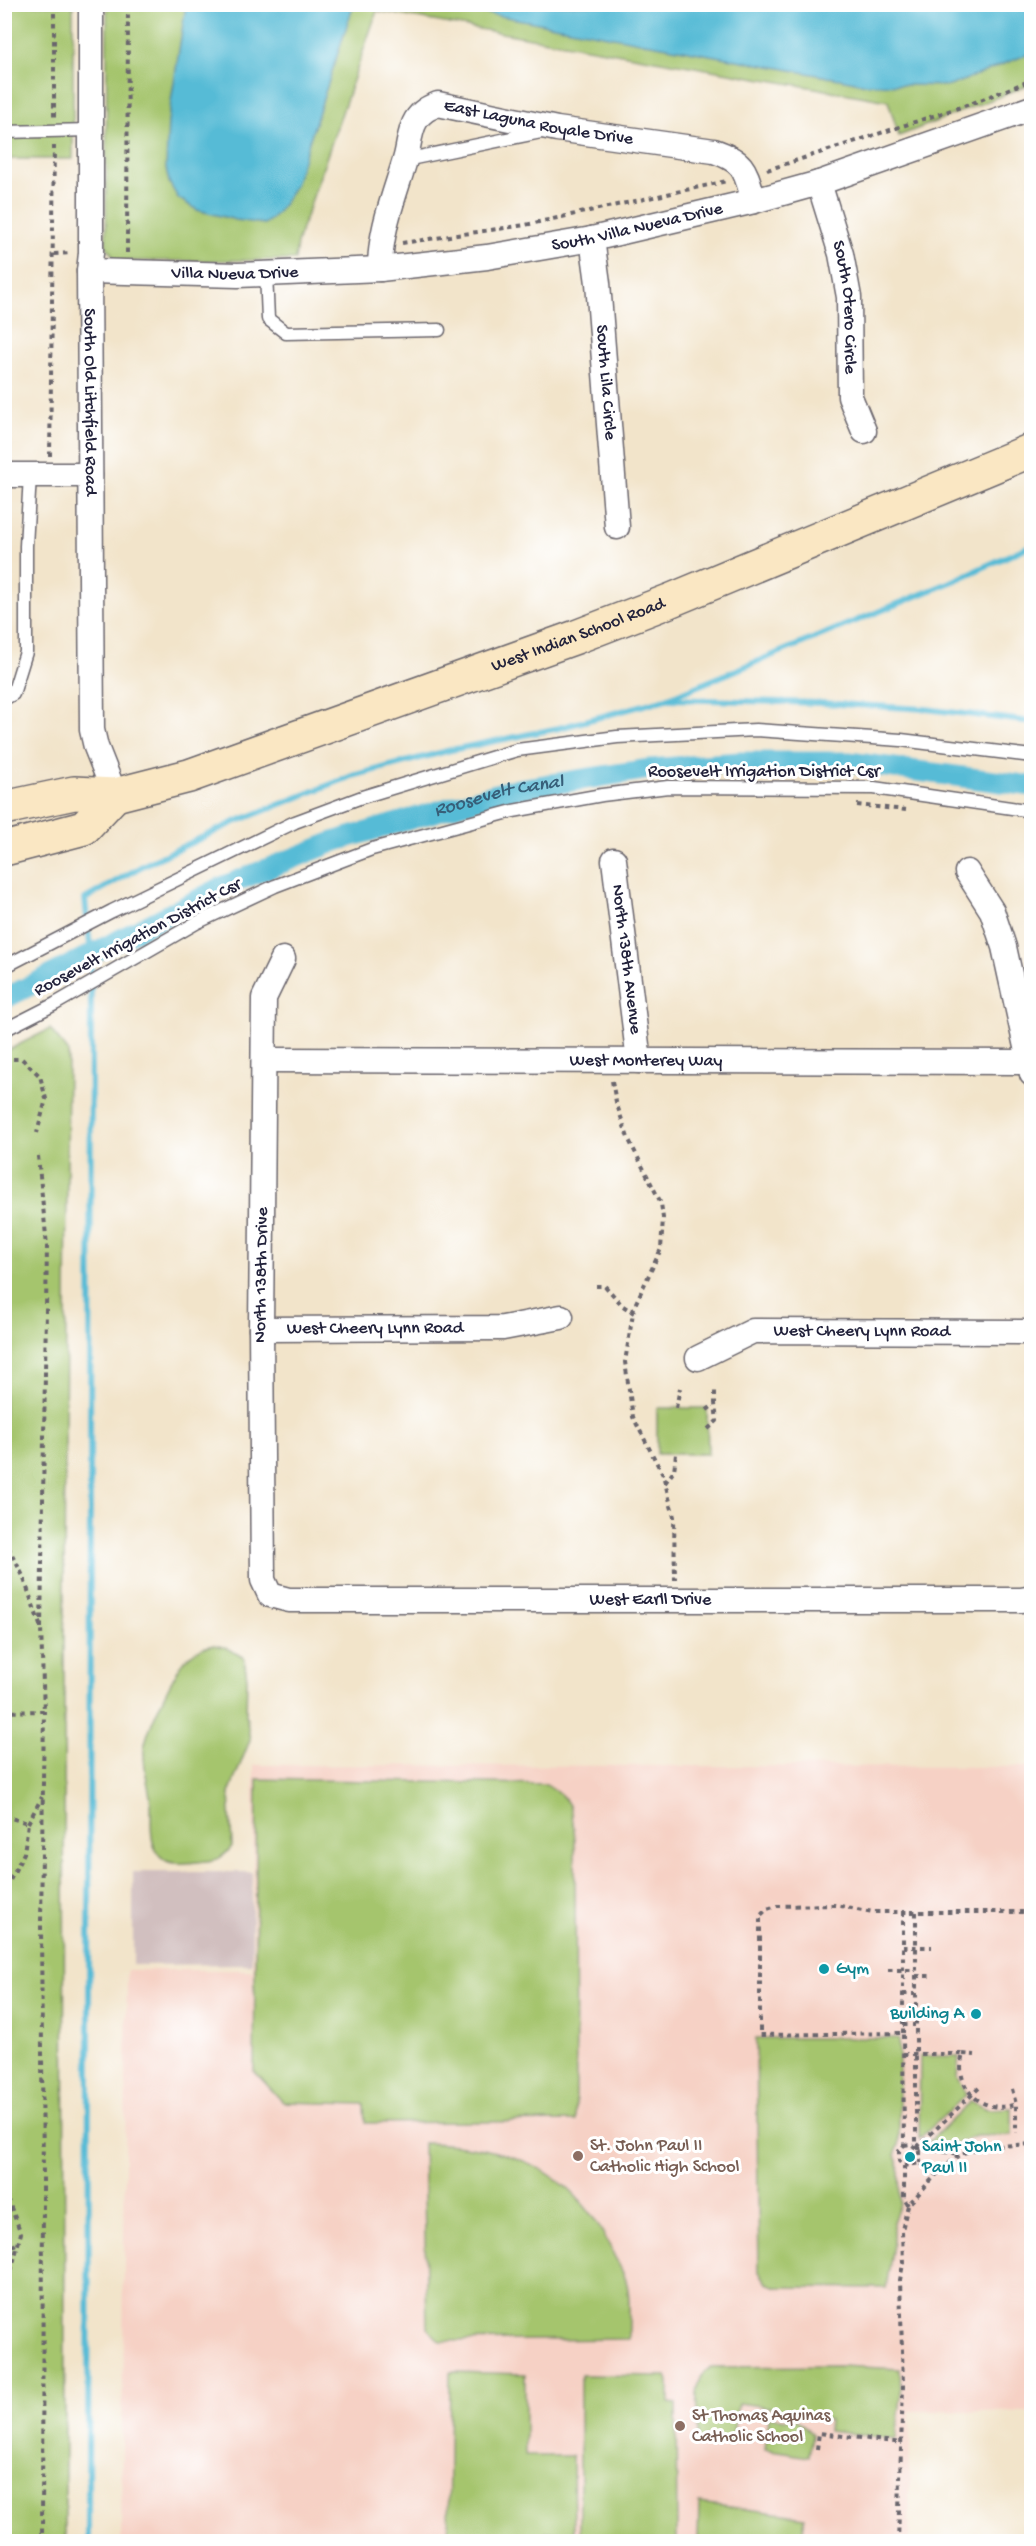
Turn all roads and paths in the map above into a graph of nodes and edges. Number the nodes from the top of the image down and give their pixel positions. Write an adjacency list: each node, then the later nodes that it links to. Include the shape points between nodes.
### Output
1 (54, 4): 7 (path)
2 (91, 4): 8 (street, South Old Litchfield Road)
3 (128, 4): 16 (path)
4 (1032, 80): 11 (path, via 970,104)
5 (1031, 108): 12 (street, South Villa Nueva Drive)
6 (557, 129): 10 (lane); 10 (street, East Laguna Royale Drive, via 438,104 425,109 415,122); 11 (street, East Laguna Royale Drive, via 714,151 740,164)
7 (54, 130): 8 (lane); 9 (lane); 15 (path)
8 (91, 130): 19 (street, South Old Litchfield Road)
9 (4, 132)
10 (405, 160): 18 (street, East Laguna Royale Drive, via 388,209)
11 (746, 176): 13 (street, East Laguna Royale Drive); 18 (path)
12 (819, 183): 13 (street, South Villa Nueva Drive); 22 (street, South Otero Circle, via 841,254 849,297 850,397)
13 (754, 201): 14 (street, South Villa Nueva Drive)
14 (592, 239): 18 (street, South Villa Nueva Drive, via 487,257); 27 (street, South Lila Circle)
15 (54, 254): 19 (path); 25 (path)
16 (127, 254): 17 (path); 19 (path)
17 (138, 254)
18 (380, 257): 20 (street, Villa Nueva Drive)
19 (90, 262): 20 (street, Villa Nueva Drive); 26 (street, South Old Litchfield Road)
20 (266, 273): 21 (lane, via 268,319 286,333)
21 (439, 330)
22 (864, 431)
23 (1032, 450): 30 (main road, West Indian School Road, via 576,638 189,776)
24 (4, 475): 25 (street)
25 (40, 475): 26 (street); 28 (lane, via 26,546 26,652 13,694)
26 (90, 476): 30 (street, South Old Litchfield Road, via 92,730)
27 (617, 527)
28 (4, 699)
29 (1032, 756): 39 (lane, Roosevelt Irrigation District Csr, via 901,740 756,730 617,737 517,750 362,797 295,822)
30 (115, 795): 32 (main road, West Indian School Road, via 74,793); 35 (main road, via 84,828)
31 (846, 804): 33 (path)
32 (4, 808)
33 (912, 811)
34 (1032, 811): 40 (lane, Roosevelt Irrigation District Csr, via 874,788 668,788 513,811 372,849 275,886 196,923)
35 (4, 849)
36 (614, 860): 43 (street, North 138th Avenue)
37 (967, 872): 44 (street, via 992,911 1004,947)
38 (283, 958): 42 (street, North 138th Drive, via 264,998)
39 (4, 967)
40 (4, 1030)
41 (4, 1059): 46 (path, via 22,1059 40,1076 45,1099)
42 (265, 1060): 43 (street, West Monterey Way); 51 (street, North 138th Drive)
43 (639, 1061): 44 (street, West Monterey Way)
44 (1030, 1068)
45 (612, 1079): 49 (path, via 622,1124 661,1203 663,1218 661,1249)
46 (37, 1133)
47 (38, 1156): 66 (path, via 47,1246)
48 (596, 1286): 49 (path, via 605,1286)
49 (634, 1313): 61 (path, via 625,1362 629,1401 633,1418)
50 (561, 1317): 51 (street, West Cheery Lynn Road, via 503,1328)
51 (261, 1329): 64 (street, North 138th Drive, via 263,1580)
52 (1032, 1332): 53 (street, West Cheery Lynn Road, via 753,1331)
53 (698, 1358)
54 (680, 1388): 57 (path)
55 (716, 1391): 56 (path)
56 (716, 1404): 58 (path); 59 (path, via 717,1421)
57 (676, 1408)
58 (707, 1410)
59 (708, 1429)
60 (676, 1454): 61 (path, via 674,1471)
61 (665, 1484): 63 (path, via 674,1516)
62 (4, 1539): 66 (path, via 23,1576)
63 (675, 1581)
64 (270, 1595): 65 (street, West Earll Drive, via 289,1600)
65 (1032, 1598)
66 (41, 1628): 68 (path)
67 (4, 1712): 68 (path)
68 (44, 1712): 69 (path)
69 (43, 1795): 71 (path); 114 (path)
70 (4, 1816): 71 (path)
71 (28, 1823): 72 (path, via 24,1853)
72 (4, 1892)
73 (903, 1912): 74 (path); 77 (path); 88 (path, via 873,1912 835,1905 777,1906 767,1909 758,1927 760,2036)
74 (916, 1912): 75 (path); 76 (path)
75 (1032, 1912)
76 (916, 1946): 77 (path); 78 (path); 81 (path)
77 (903, 1947): 80 (path)
78 (932, 1947)
79 (888, 1970): 80 (path)
80 (903, 1970): 81 (path); 84 (path)
81 (916, 1970): 82 (path)
82 (916, 1976): 83 (path); 85 (path)
83 (932, 1976)
84 (903, 1994): 85 (path); 86 (path)
85 (915, 1994): 87 (path)
86 (903, 2025): 87 (path); 88 (path)
87 (915, 2025): 90 (path)
88 (903, 2032): 89 (path)
89 (903, 2054): 90 (path); 99 (path)
90 (915, 2054): 91 (path); 100 (path)
91 (963, 2054): 92 (path); 95 (path, via 961,2079)
92 (975, 2055)
93 (981, 2086): 95 (path)
94 (1012, 2089): 96 (path)
95 (972, 2096): 96 (path, via 999,2108); 100 (path)
96 (1016, 2104): 97 (path)
97 (1016, 2133)
98 (1032, 2144): 101 (path, via 984,2147)
99 (904, 2145): 100 (path); 103 (path, via 899,2151 899,2161)
100 (916, 2148): 101 (path); 102 (path, via 920,2151)
101 (960, 2154): 104 (path)
102 (920, 2163): 103 (path); 104 (path)
103 (904, 2166): 106 (path, via 904,2199)
104 (936, 2175): 106 (path)
105 (4, 2190): 107 (path, via 21,2233)
106 (908, 2205): 110 (path, via 902,2230 900,2280)
107 (18, 2243): 108 (path); 109 (path)
108 (4, 2252)
109 (4, 2289)
110 (902, 2443): 111 (path, via 819,2433); 115 (path)
111 (817, 2449)
112 (4, 2537): 113 (path)
113 (7, 2541)
114 (42, 2541)
115 (898, 2541)

